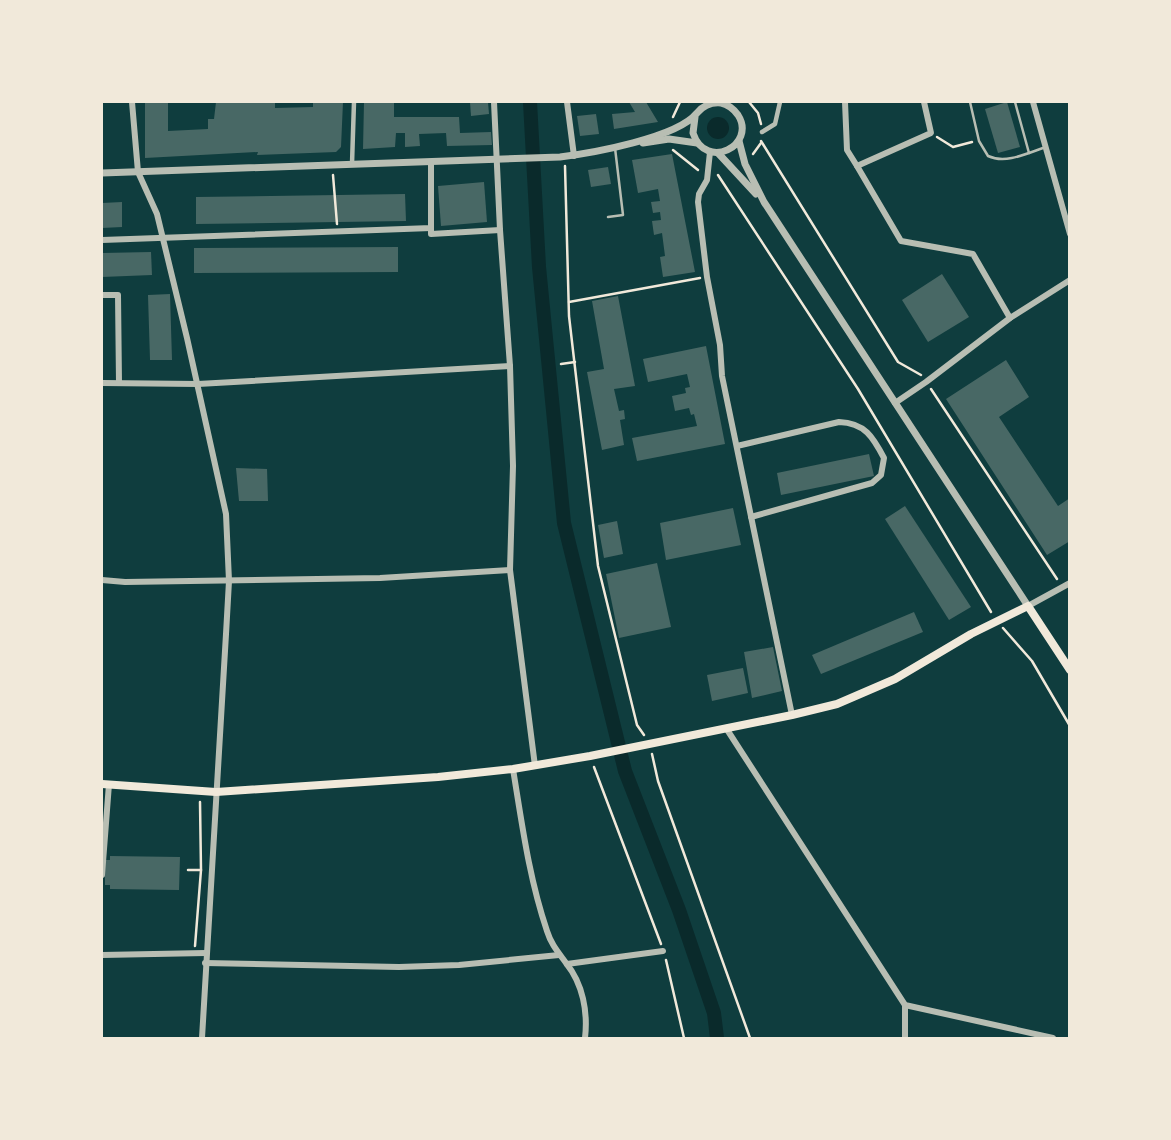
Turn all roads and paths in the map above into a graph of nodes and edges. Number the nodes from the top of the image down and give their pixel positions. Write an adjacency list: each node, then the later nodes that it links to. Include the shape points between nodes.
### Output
1 (132, 102): 32 (street)
2 (354, 102): 30 (street)
3 (494, 102): 28 (street)
4 (567, 102): 27 (street)
5 (672, 102): 6 (path, via 677,107)
6 (680, 102)
7 (749, 102): 17 (path, via 761,120)
8 (780, 102): 17 (street, via 775,124)
9 (845, 102): 31 (street, via 847,150)
10 (924, 102): 18 (street)
11 (970, 102): 21 (lane)
12 (1015, 102): 26 (lane)
13 (1033, 102): 24 (street)
14 (708, 103): 15 (street); 16 (street)
15 (732, 105): 20 (street, via 741,122)
16 (695, 117): 22 (street, via 693,133); 23 (street, via 682,126)
17 (762, 132): 52 (path, via 761,142 898,362)
18 (931, 133): 21 (path, via 953,147); 31 (street)
19 (669, 139): 22 (street); 23 (street); 35 (path, via 673,150)
20 (738, 141): 25 (street, via 732,148); 36 (street)
21 (979, 141): 26 (lane, via 993,158)
22 (698, 143): 25 (street)
23 (615, 148): 27 (street); 37 (lane, via 623,215)
24 (1045, 148): 26 (lane); 41 (street)
25 (714, 152): 35 (street); 36 (street)
26 (1029, 153)
27 (567, 156): 28 (street); 47 (path)
28 (496, 160): 29 (street); 39 (street)
29 (430, 163): 30 (street); 38 (street)
30 (351, 166): 32 (street)
31 (857, 166): 48 (street, via 901,241 974,254)
32 (138, 172): 33 (street); 42 (street)
33 (102, 173)
34 (333, 174): 40 (path)
35 (707, 174): 44 (street, via 699,194); 65 (path, via 717,174 858,388)
36 (764, 202): 56 (street)
37 (608, 217)
38 (431, 228): 39 (street, via 431,234); 40 (street)
39 (500, 230): 51 (street)
40 (337, 231): 42 (street)
41 (1069, 234)
42 (163, 238): 43 (street); 55 (street)
43 (102, 240)
44 (707, 277): 47 (path); 57 (street)
45 (1069, 280): 48 (street)
46 (102, 295): 54 (street, via 118,295)
47 (568, 302): 49 (path)
48 (1010, 318): 52 (street)
49 (575, 362): 50 (path); 70 (path, via 598,566 637,725)
50 (561, 364)
51 (510, 366): 55 (street); 59 (street)
52 (926, 382): 56 (street); 63 (path)
53 (102, 383): 54 (street)
54 (119, 383): 55 (street)
55 (198, 384): 61 (street, via 226,514)
56 (895, 402): 64 (street)
57 (737, 446): 58 (street); 58 (street, via 852,422 871,435 884,458 881,475 872,483)
58 (751, 517): 67 (street)
59 (510, 570): 61 (street); 72 (street)
60 (102, 580): 61 (street)
61 (229, 581): 75 (street)
62 (1069, 583): 63 (street)
63 (1062, 588): 64 (street)
64 (1028, 606): 65 (main road); 66 (main road)
65 (997, 622): 67 (main road, via 895,679 837,704); 68 (path, via 1032,661)
66 (1069, 670)
67 (792, 715): 69 (main road)
68 (1069, 726)
69 (726, 728): 70 (main road); 87 (street)
70 (647, 744): 71 (main road); 91 (path)
71 (590, 756): 72 (main road); 80 (path)
72 (535, 766): 73 (main road)
73 (513, 769): 75 (main road); 84 (street, via 527,858 548,934)
74 (105, 784): 76 (main road); 79 (street)
75 (216, 792): 76 (main road); 82 (street)
76 (200, 793): 78 (path)
77 (188, 870): 78 (path)
78 (201, 870): 81 (path)
79 (102, 875)
80 (663, 951): 86 (street); 90 (path)
81 (195, 953): 82 (street); 83 (street)
82 (206, 953): 85 (street)
83 (102, 954)
84 (559, 955): 85 (street, via 399,967); 86 (street)
85 (205, 962): 88 (street)
86 (567, 964): 89 (street, via 585,1004)
87 (905, 1005): 92 (street); 93 (street)
88 (202, 1038)
89 (585, 1038)
90 (684, 1038)
91 (750, 1038)
92 (905, 1038)
93 (1054, 1038)

